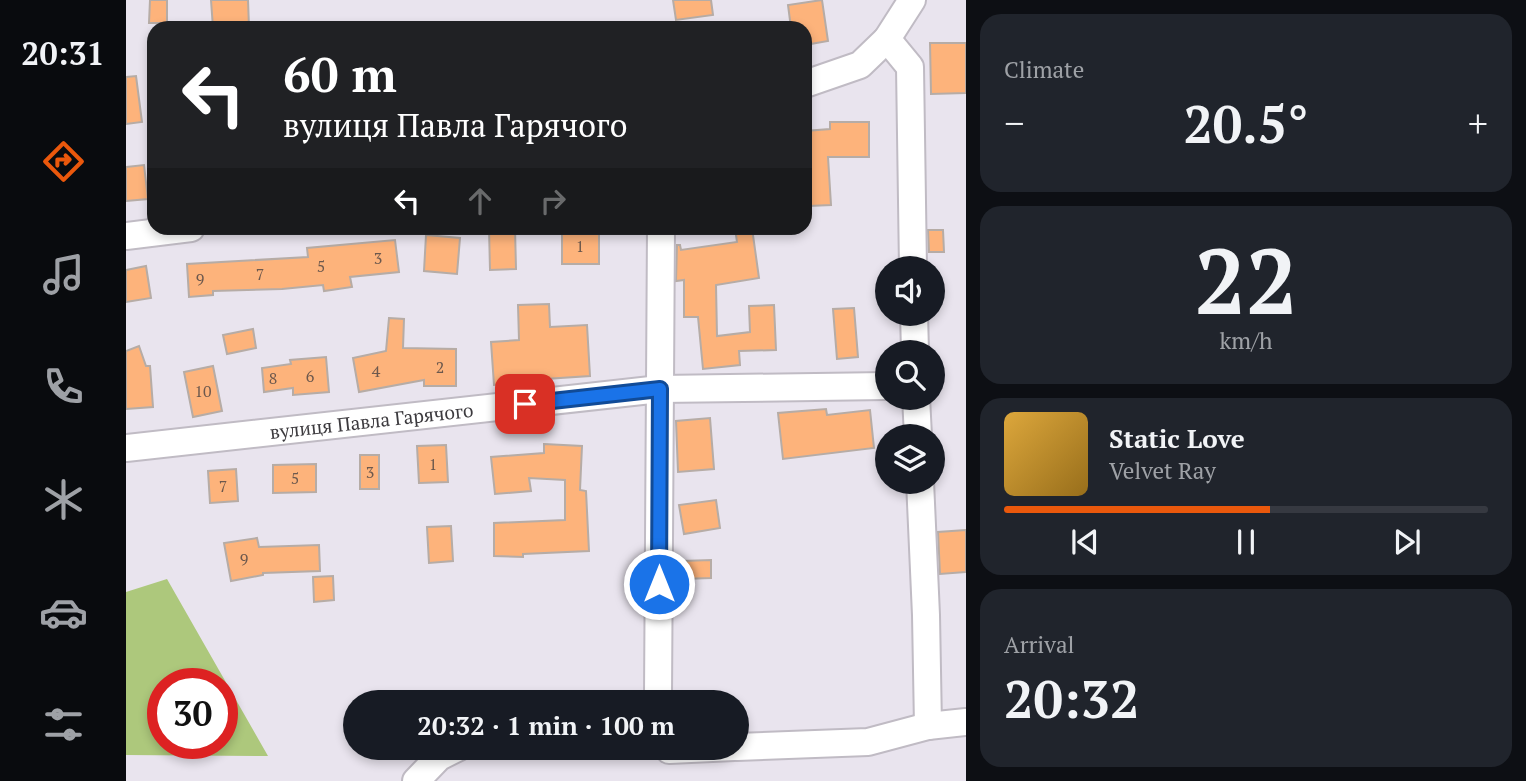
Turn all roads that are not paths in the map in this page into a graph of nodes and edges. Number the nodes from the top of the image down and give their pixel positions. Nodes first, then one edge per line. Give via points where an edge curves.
1 (912, 0) edge
2 (887, 39) junction
3 (812, 82) edge
4 (147, 233) edge
5 (661, 235) edge
6 (126, 236) edge
7 (913, 256) edge
8 (875, 386) edge
9 (660, 389) junction
10 (126, 448) edge
11 (921, 494) edge
12 (658, 690) edge
13 (966, 722) edge
14 (928, 726) junction
15 (749, 747) edge
16 (436, 760) edge
17 (416, 781) edge

1 - 2 street
2 - 3 street via 860,65
2 - 7 street via 909,67
4 - 6 street
5 - 9 street
8 - 9 street, вулиця Павла Гарячого
9 - 10 street, вулиця Павла Гарячого
9 - 12 street
11 - 14 street
13 - 14 street
14 - 15 street via 867,742
16 - 17 street

